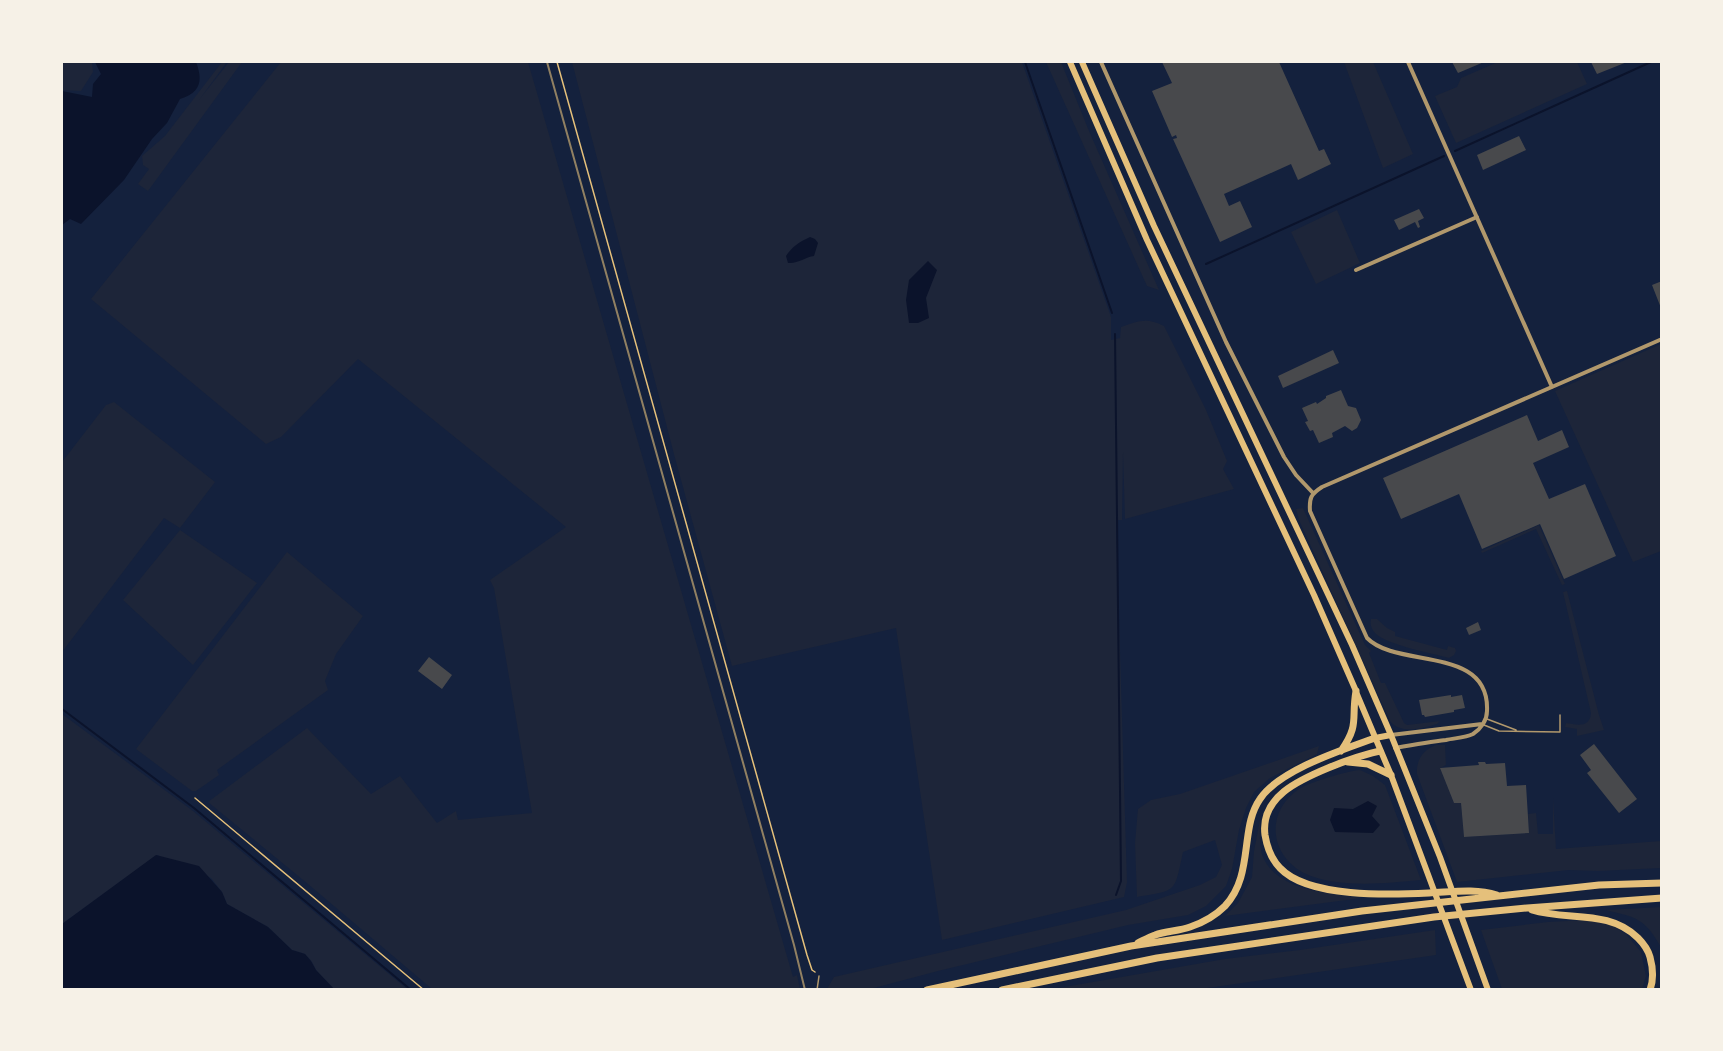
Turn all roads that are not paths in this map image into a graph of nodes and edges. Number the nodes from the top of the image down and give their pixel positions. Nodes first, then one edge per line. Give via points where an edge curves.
1 (1070, 62) edge
2 (1082, 62) edge
3 (1101, 62) edge
4 (1408, 62) edge
5 (1477, 217) junction
6 (1356, 270) dead end
7 (1662, 339) edge
8 (1552, 387) junction
9 (1313, 493) junction
10 (1356, 691) junction
11 (1560, 715) dead end
12 (1486, 718) junction
13 (1483, 724) junction
14 (1517, 730) junction
15 (1391, 735) junction
16 (1375, 738) junction
17 (1395, 748) junction
18 (1340, 751) junction
19 (1380, 751) junction
20 (1343, 762) junction
21 (1391, 775) junction
22 (1662, 882) edge
23 (1500, 895) junction
24 (1662, 898) edge
25 (1527, 908) junction
26 (1131, 946) junction
27 (819, 976) road end
28 (817, 990) edge
29 (927, 990) edge
30 (1002, 990) edge
31 (1471, 990) edge
32 (1488, 990) edge
33 (1650, 990) edge

1 - 10 main road via 1147,240
2 - 15 main road
3 - 9 street via 1226,342 1284,457
4 - 5 street
5 - 6 street
5 - 8 street
7 - 8 street
8 - 9 street
9 - 12 street via 1310,511 1367,638 1385,648 1470,673 1484,693
10 - 16 main road
10 - 18 highway via 1354,728
11 - 14 lane via 1560,732
12 - 13 street
12 - 14 lane
13 - 14 lane via 1499,731
13 - 15 street
13 - 17 street via 1467,736
15 - 16 main road
15 - 17 main road
16 - 18 highway
16 - 19 main road
17 - 19 main road
17 - 32 main road
18 - 26 highway via 1277,780 1263,794 1251,817 1241,881 1225,906 1191,927 1155,934
19 - 20 highway
19 - 21 main road
20 - 21 highway via 1368,764
20 - 23 highway via 1296,783 1271,805 1264,832 1280,869 1309,885 1360,893 1482,890
21 - 31 main road
22 - 23 highway
23 - 26 highway via 1350,912
24 - 25 highway
25 - 30 highway via 1434,917 1157,958
25 - 33 highway via 1545,914 1586,916 1630,930 1648,952 1652,967
26 - 29 highway
27 - 28 lane

